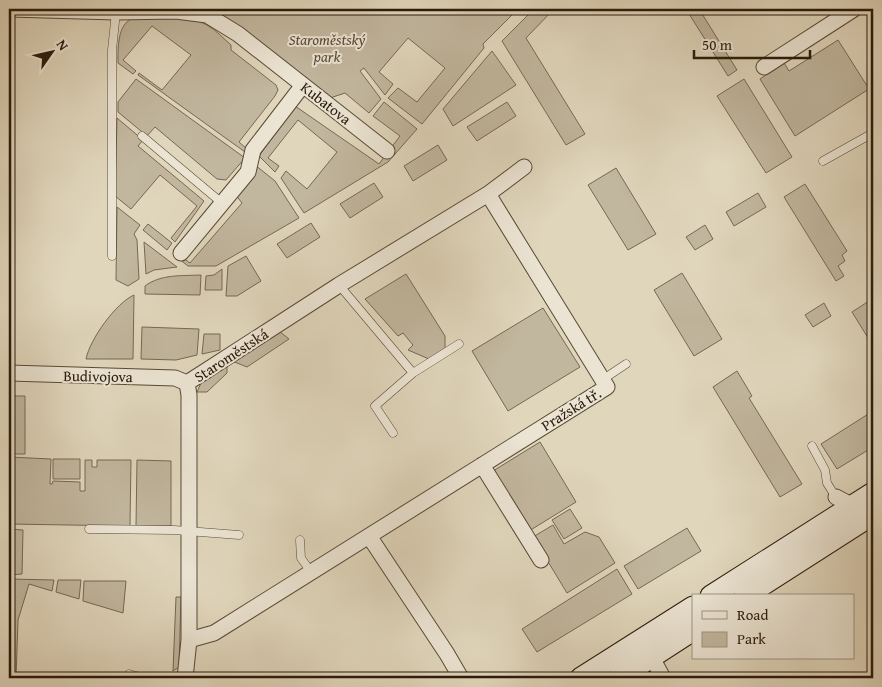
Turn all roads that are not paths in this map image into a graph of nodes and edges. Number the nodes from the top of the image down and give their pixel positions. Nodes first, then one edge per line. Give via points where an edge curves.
1 (9, 9) edge
2 (854, 9) edge
3 (116, 12) junction
4 (764, 67) dead end
5 (303, 85) junction
6 (873, 133) edge
7 (142, 136) dead end
8 (387, 151) dead end
9 (823, 161) dead end
10 (524, 167) dead end
11 (488, 194) junction
12 (222, 203) junction
13 (181, 253) dead end
14 (112, 256) dead end
15 (339, 285) junction
16 (459, 344) dead end
17 (626, 364) dead end
18 (9, 373) edge
19 (414, 373) junction
20 (602, 380) junction
21 (187, 383) junction
22 (393, 433) dead end
23 (812, 446) dead end
24 (482, 465) junction
25 (860, 509) edge
26 (89, 529) dead end
27 (189, 530) junction
28 (239, 535) dead end
29 (369, 536) junction
30 (300, 540) dead end
31 (541, 560) dead end
32 (311, 572) junction
33 (714, 594) edge
34 (748, 594) edge
35 (692, 608) edge
36 (692, 630) edge
37 (189, 640) junction
38 (647, 649) junction
39 (129, 674) dead end
40 (143, 678) edge
41 (186, 678) edge
42 (461, 678) edge
43 (581, 678) edge
44 (618, 678) edge
45 (663, 678) edge

1 - 3 street, Kubatova
2 - 4 street
3 - 5 street, Kubatova via 176,11 207,15 238,34
3 - 14 lane via 112,50
5 - 8 street, Kubatova
5 - 12 street via 253,150 248,172
6 - 9 lane
7 - 12 lane
10 - 11 street, Staroměstská
11 - 15 street, Staroměstská
11 - 20 street, Pražská tř.
12 - 13 street
15 - 19 lane
15 - 21 street, Staroměstská
16 - 19 lane
17 - 20 lane
18 - 21 street, Budivojova via 175,378
19 - 22 lane via 374,406
20 - 24 street, Pražská tř. via 607,387
21 - 27 street, Staroměstská
23 - 25 lane via 825,470 827,482
24 - 29 street, Pražská tř.
24 - 31 street
25 - 33 street
25 - 34 street
26 - 27 lane
27 - 28 lane
27 - 37 street, Staroměstská
29 - 32 street, Pražská tř.
29 - 42 street
30 - 32 lane via 301,558
32 - 37 street, Pražská tř. via 214,633
35 - 38 street
36 - 38 street
37 - 41 street, Staroměstská
38 - 43 street
38 - 44 street
38 - 45 street
39 - 40 lane

